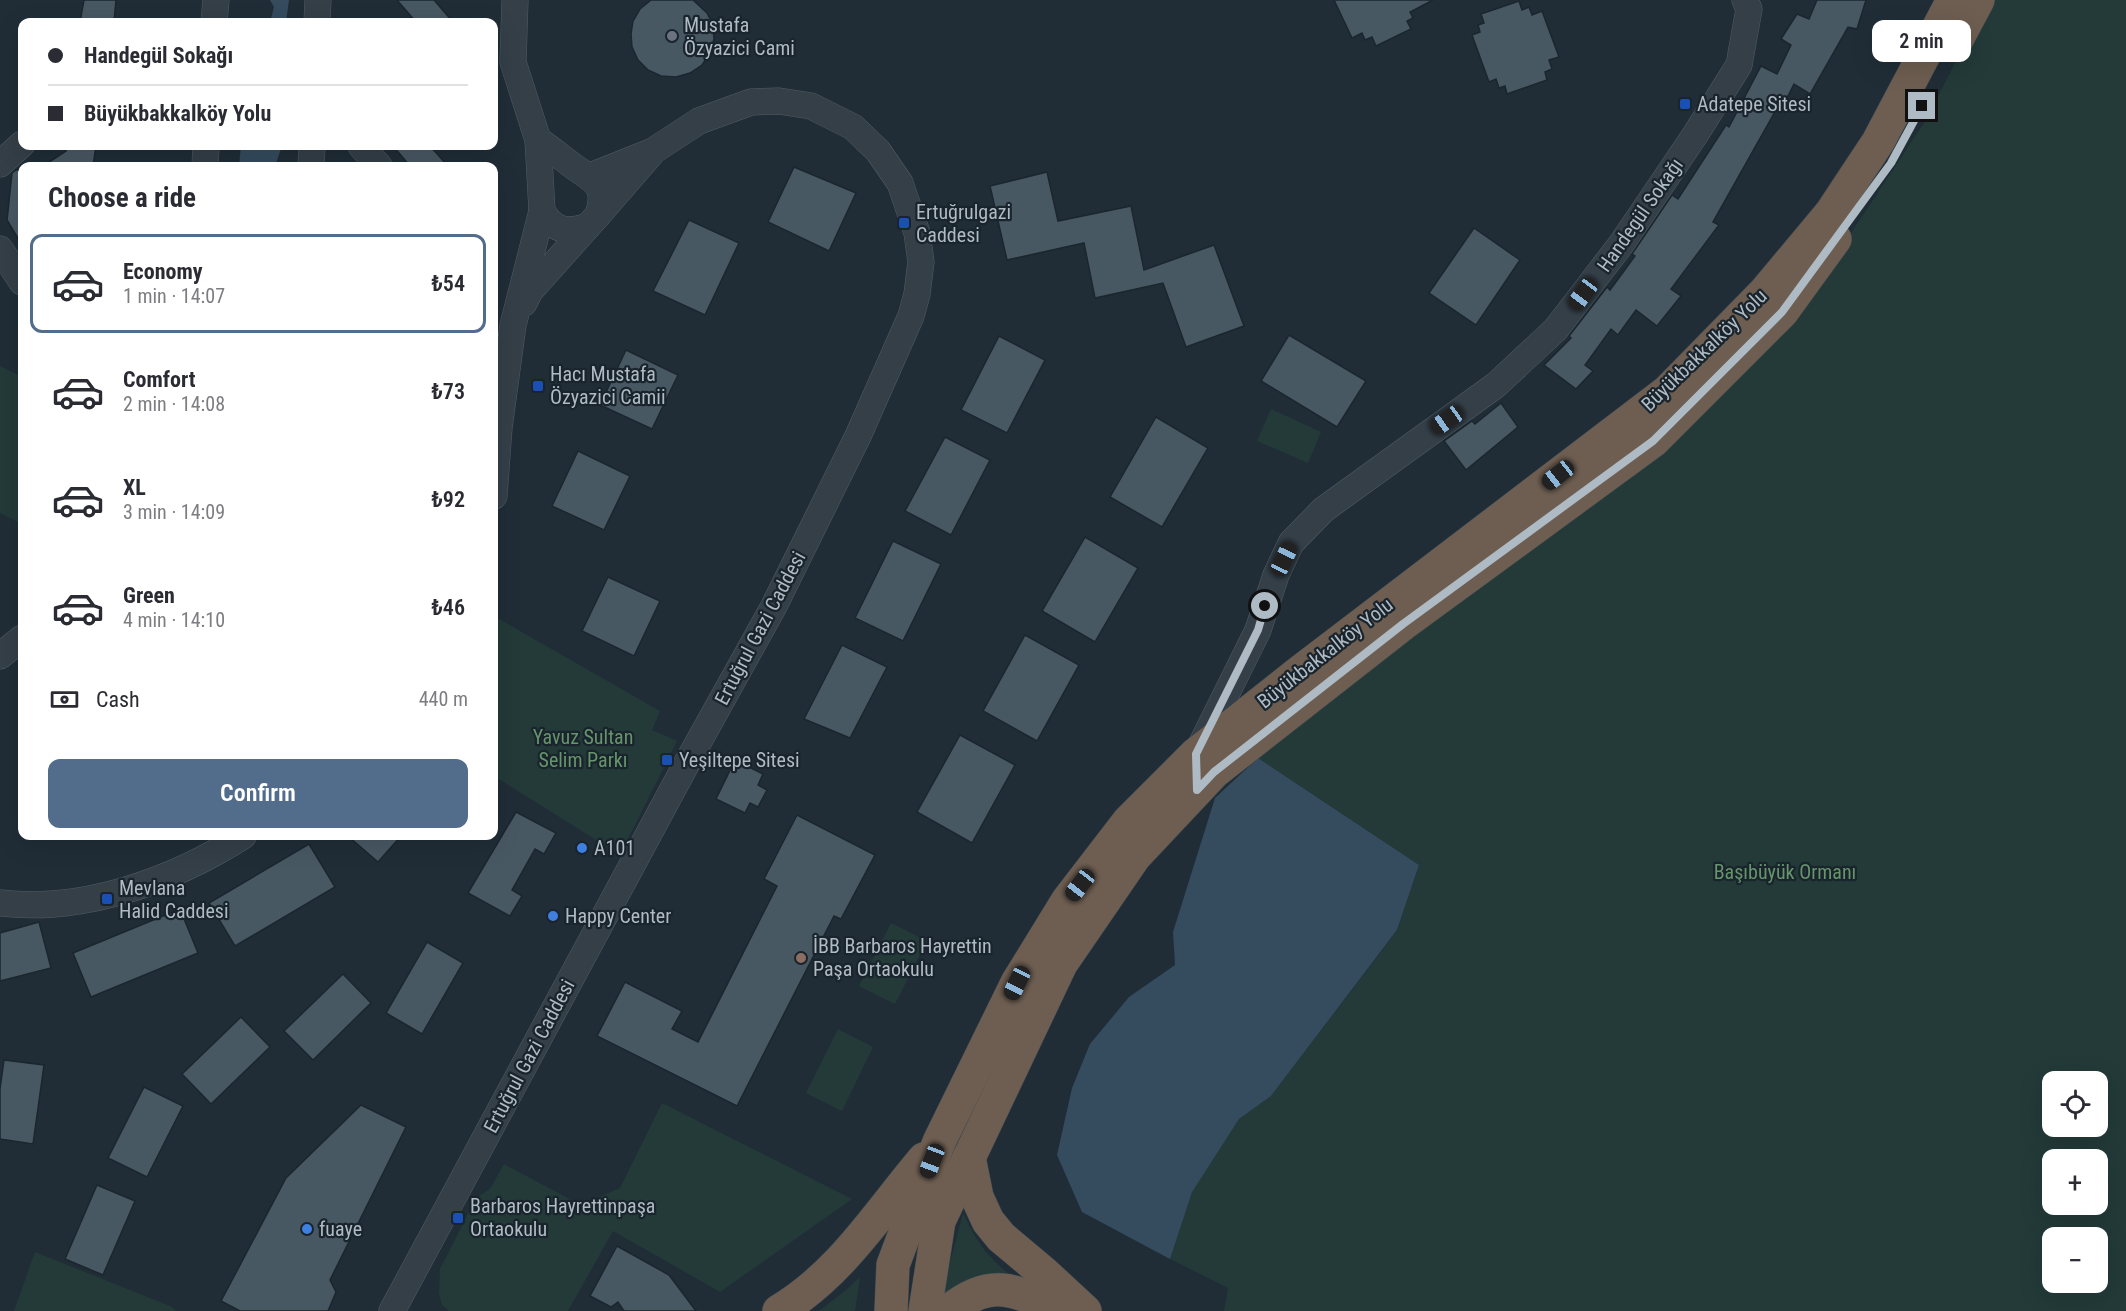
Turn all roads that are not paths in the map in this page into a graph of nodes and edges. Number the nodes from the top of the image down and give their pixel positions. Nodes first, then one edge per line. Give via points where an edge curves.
1 (216, 0) edge
2 (318, 0) edge
3 (514, 0) edge
4 (1745, 0) edge
5 (1953, 0) edge
6 (1978, 0) edge
7 (214, 18) edge
8 (317, 18) edge
9 (538, 140) junction
10 (18, 148) edge
11 (365, 150) edge
12 (653, 151) junction
13 (376, 162) edge
14 (0, 164) edge
15 (584, 173) junction
16 (542, 200) junction
17 (591, 221) junction
18 (0, 249) edge
19 (18, 276) edge
20 (513, 325) junction
21 (498, 442) edge
22 (18, 641) edge
23 (0, 656) edge
24 (1196, 754) junction
25 (1197, 790) junction
26 (237, 840) edge
27 (0, 903) edge
28 (939, 1142) junction
29 (969, 1157) junction
30 (395, 1310) edge
31 (779, 1311) edge
32 (891, 1311) edge
33 (925, 1311) edge
34 (949, 1311) edge
35 (1057, 1311) edge
36 (1085, 1311) edge

1 - 7 street
2 - 8 street
3 - 9 street via 513,62
4 - 24 street, Handegül Sokağı via 1749,9 1739,65 1622,243 1556,329 1496,385 1323,510 1291,543 1258,630
5 - 24 highway, Büyükbakkalköy Yolu via 1878,142 1831,213 1765,292 1668,391
6 - 25 highway, Büyükbakkalköy Yolu via 1891,163 1782,312 1653,441 1403,624 1214,772
9 - 15 street
9 - 16 street
10 - 14 street
11 - 13 street
12 - 15 street, Ertuğrul Gazi Caddesi
12 - 17 street, Ertuğrul Gazi Caddesi
12 - 30 street, Ertuğrul Gazi Caddesi via 699,121 751,102 811,106 853,127 878,151 907,198 921,262 917,294 858,436 774,606
15 - 16 street via 570,170 552,175
15 - 17 street via 597,184 601,194 601,205
16 - 17 street via 547,220 564,230 575,231
16 - 20 street
17 - 20 street, Ertuğrul Gazi Caddesi via 530,291
18 - 19 street
20 - 21 street
22 - 23 street
24 - 25 highway
24 - 28 highway, Büyükbakkalköy Yolu via 1128,822 1068,900 1017,983
25 - 29 highway, Büyükbakkalköy Yolu via 1135,856 1061,964
26 - 27 street via 156,881 116,892 55,905
28 - 31 highway via 855,1246 819,1283
28 - 32 highway via 893,1265
29 - 33 highway, Büyükbakkalköy Yolu via 939,1221
29 - 36 highway via 977,1197 988,1221
34 - 35 highway via 964,1298 981,1291 1006,1290

